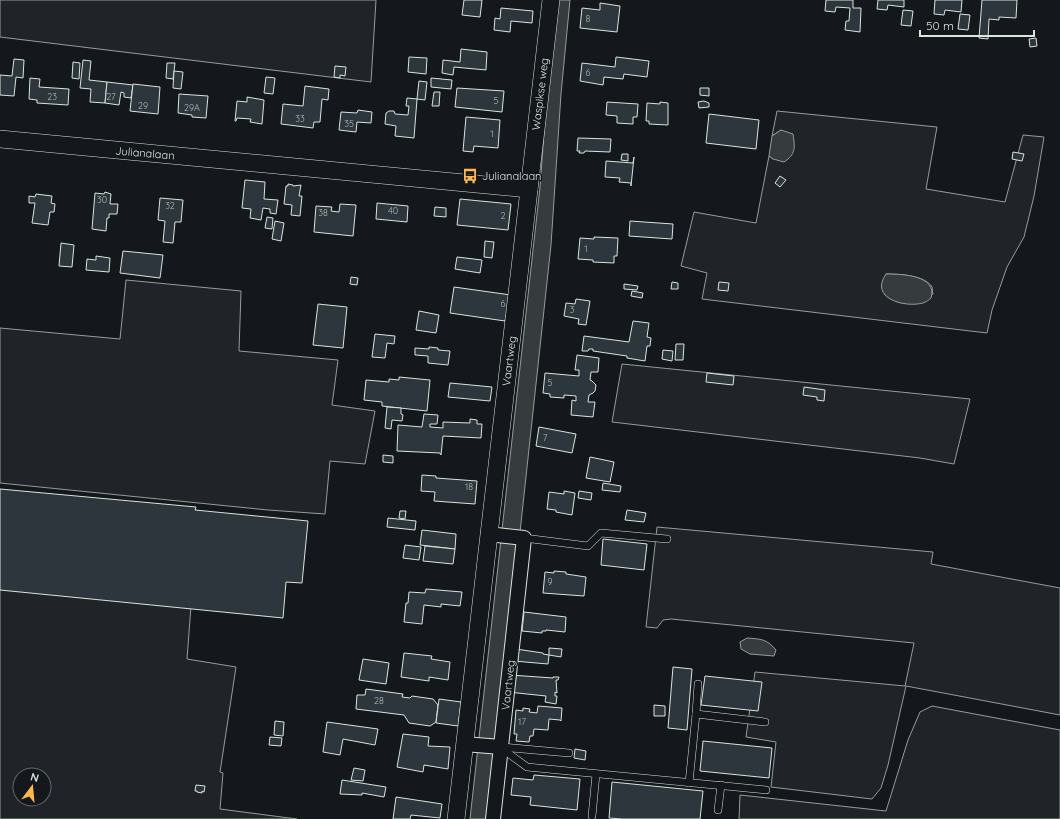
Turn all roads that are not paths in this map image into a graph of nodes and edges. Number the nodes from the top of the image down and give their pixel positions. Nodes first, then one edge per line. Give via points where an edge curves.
1 (551, 0) edge
2 (0, 139) edge
3 (529, 189) junction
4 (495, 535) junction
5 (521, 538) junction
6 (667, 539) dead end
7 (698, 684) dead end
8 (696, 714) junction
9 (766, 722) dead end
10 (483, 746) junction
11 (569, 753) dead end
12 (596, 774) junction
13 (689, 783) junction
14 (721, 786) junction
15 (766, 790) dead end
16 (718, 810) dead end
17 (592, 816) dead end
18 (456, 819) edge
19 (493, 819) edge

1 - 3 street, Waspikse weg
2 - 3 street, Julianalaan
3 - 4 street, Vaartweg
4 - 5 street
4 - 10 street, Vaartweg
5 - 6 lane via 588,546 601,533
5 - 10 street, Vaartweg
7 - 8 lane
8 - 9 lane
8 - 13 lane
10 - 11 lane
10 - 12 lane via 527,767
10 - 18 street, Vaartweg
10 - 19 street, Vaartweg
12 - 13 lane
12 - 17 lane
13 - 14 lane
14 - 15 lane
14 - 16 lane

